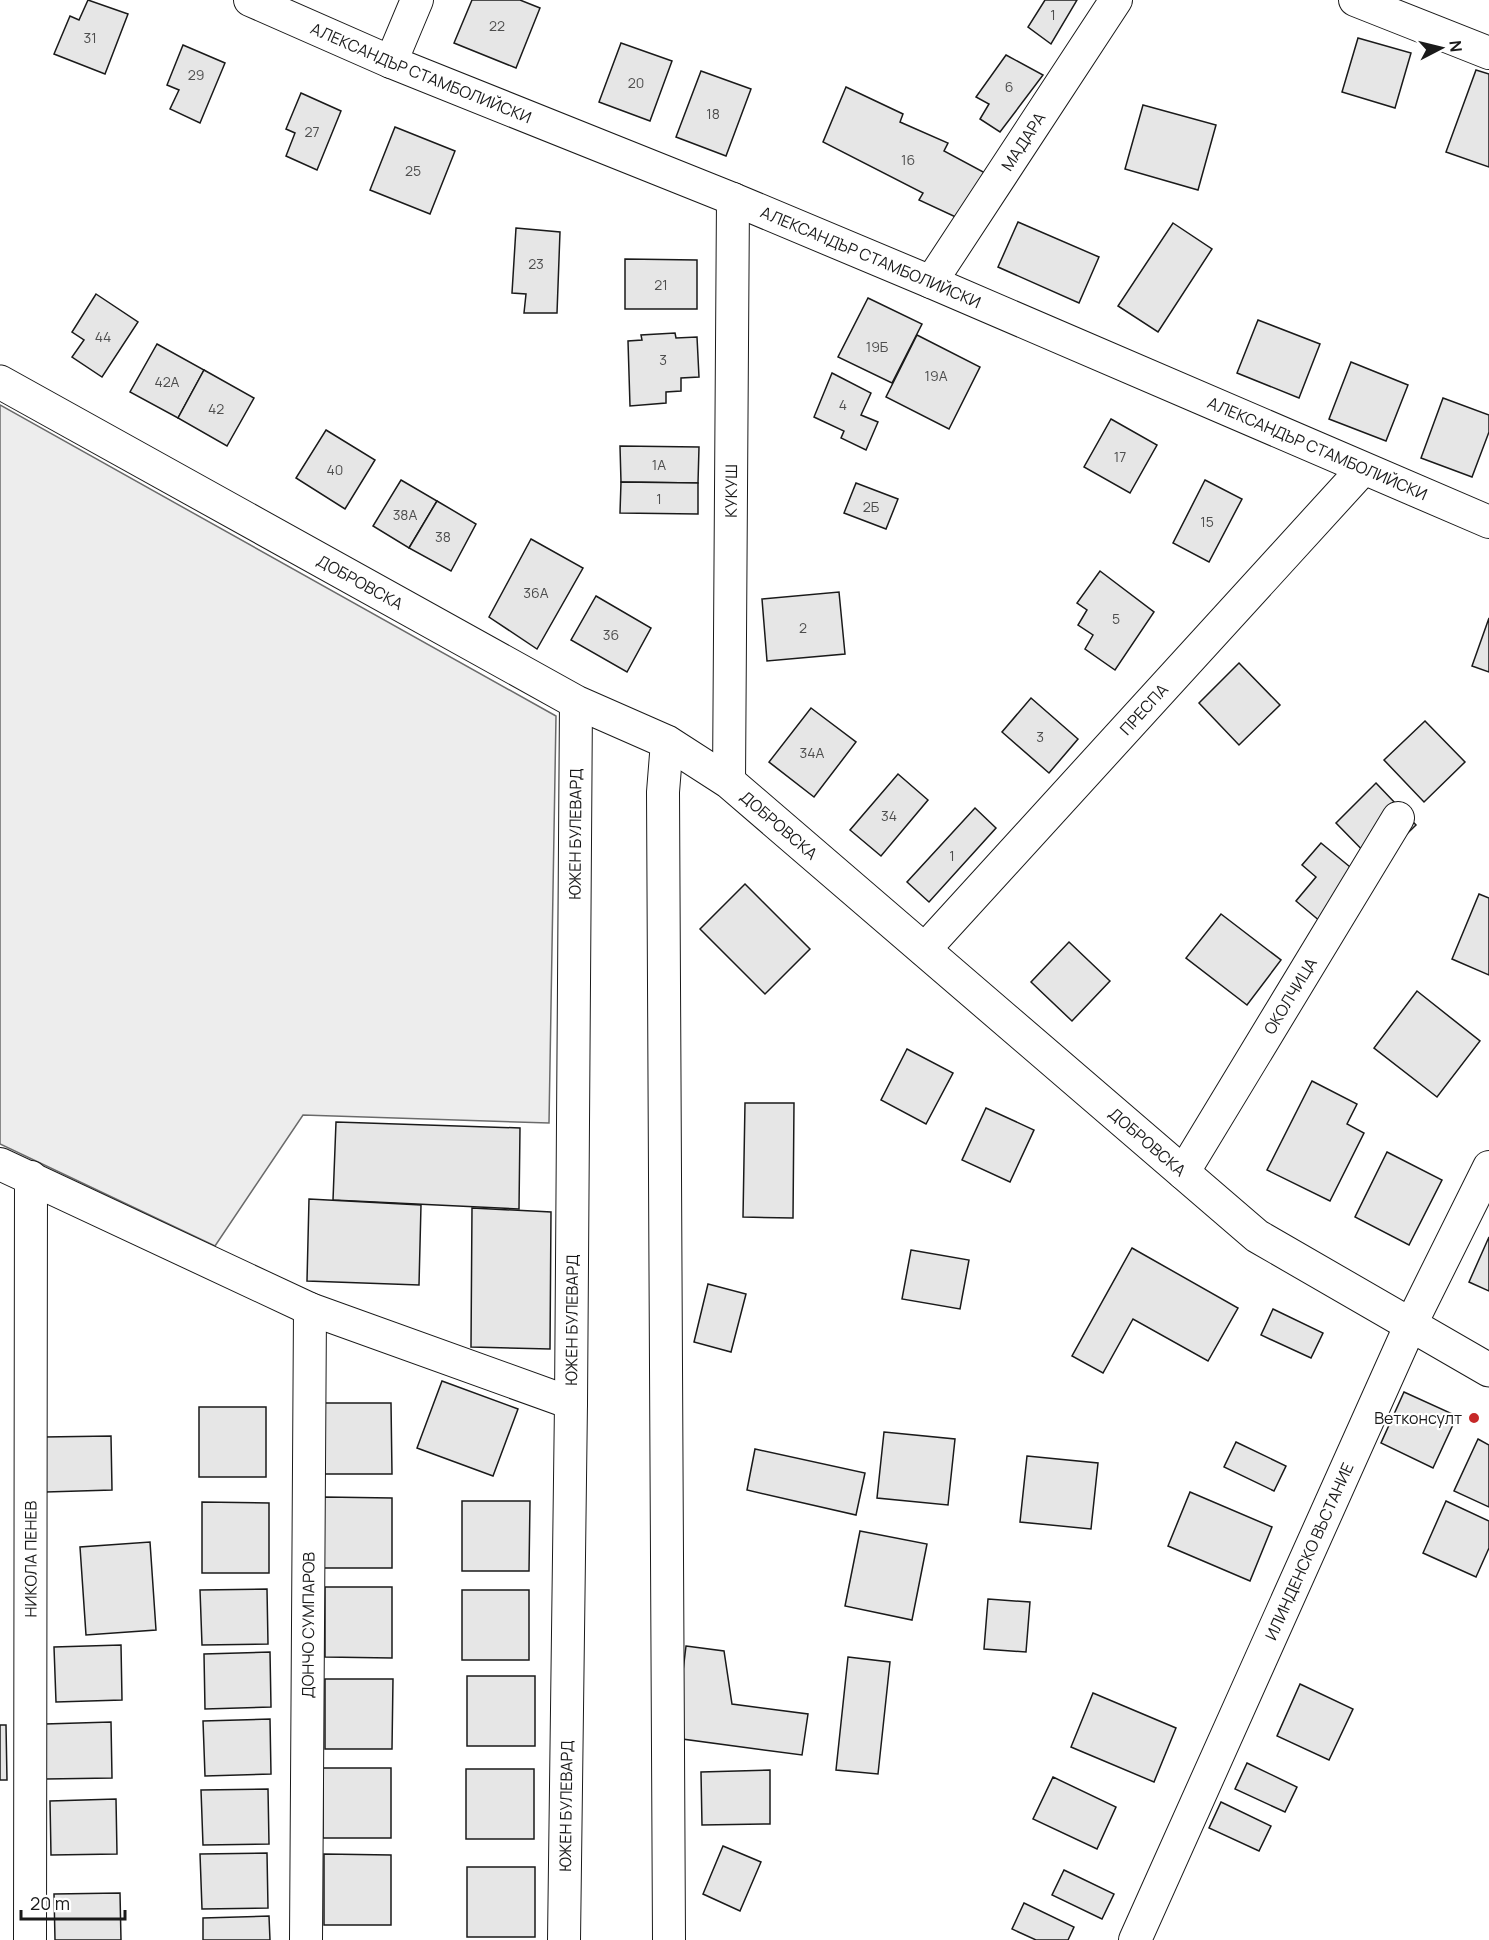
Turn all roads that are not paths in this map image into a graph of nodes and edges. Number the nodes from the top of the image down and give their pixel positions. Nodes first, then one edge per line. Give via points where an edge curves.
1 (249, 0) edge
2 (417, 0) edge
3 (1116, 0) edge
4 (1355, 0) edge
5 (1489, 53) edge
6 (391, 62) junction
7 (733, 199) junction
8 (932, 282) junction
9 (0, 382) edge
10 (1363, 469) junction
11 (1489, 522) edge
12 (576, 702) junction
13 (667, 742) junction
14 (729, 782) junction
15 (1398, 818) dead end
16 (924, 950) junction
17 (0, 1164) edge
18 (1489, 1167) edge
19 (1183, 1173) junction
20 (31, 1177) junction
21 (310, 1309) junction
22 (1411, 1324) junction
23 (1489, 1370) edge
24 (571, 1404) junction
25 (30, 1940) edge
26 (306, 1940) edge
27 (564, 1940) edge
28 (669, 1940) edge
29 (1135, 1940) edge

1 - 6 street, АЛЕКСАНДЪР СТАМБОЛИЙСКИ
2 - 6 street
3 - 8 street, МАДАРА
4 - 5 street
6 - 7 street, АЛЕКСАНДЪР СТАМБОЛИЙСКИ
7 - 8 street, АЛЕКСАНДЪР СТАМБОЛИЙСКИ
7 - 14 street, КУКУШ
8 - 10 street, АЛЕКСАНДЪР СТАМБОЛИЙСКИ
9 - 12 street, ДОБРОВСКА
10 - 11 street, АЛЕКСАНДЪР СТАМБОЛИЙСКИ
10 - 16 street, ПРЕСПА
12 - 13 street, ДОБРОВСКА
12 - 24 street, ЮЖЕН БУЛЕВАРД
13 - 14 street, ДОБРОВСКА
13 - 28 street via 663,804
14 - 16 street, ДОБРОВСКА
15 - 19 street, ОКОЛЧИЦА
16 - 19 street, ДОБРОВСКА
17 - 20 street
18 - 22 street, ИЛИНДЕНСКО ВЪСТАНИЕ
19 - 22 street, ДОБРОВСКА via 1257,1236
20 - 21 street
20 - 25 street, НИКОЛА ПЕНЕВ
21 - 24 street
21 - 26 street, ДОНЧО СУМПАРОВ
22 - 23 street, ДОБРОВСКА
22 - 29 street, ИЛИНДЕНСКО ВЪСТАНИЕ
24 - 27 street, ЮЖЕН БУЛЕВАРД

